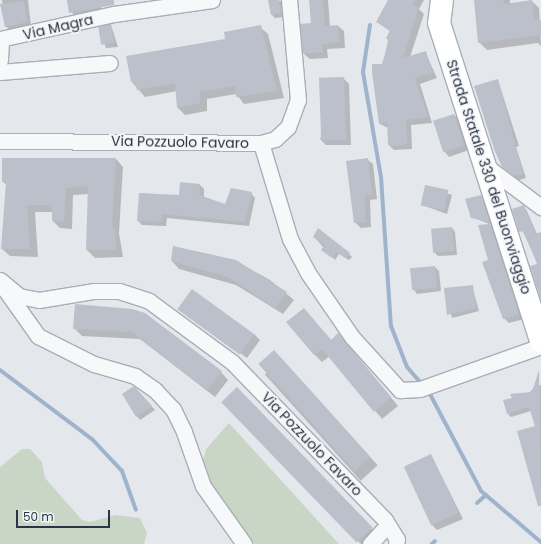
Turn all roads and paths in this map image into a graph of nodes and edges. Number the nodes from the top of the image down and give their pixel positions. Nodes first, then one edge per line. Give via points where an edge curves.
1 (212, 0) edge
2 (289, 0) edge
3 (443, 4) edge
4 (113, 7) edge
5 (0, 39) edge
6 (0, 60) edge
7 (110, 64) dead end
8 (0, 72) edge
9 (0, 141) edge
10 (261, 143) junction
11 (486, 166) junction
12 (541, 207) edge
13 (0, 281) edge
14 (541, 341) edge
15 (541, 346) edge
16 (388, 525) junction
17 (244, 544) edge
18 (370, 544) edge
19 (396, 544) edge

1 - 4 street, Via Magra
2 - 10 street via 298,100 288,127 275,139
3 - 11 main road, Strada Statale 330 del Buonviaggio via 439,23
4 - 5 street, Via Magra via 18,36
5 - 6 street, Via Magra
7 - 8 street
9 - 10 street, Via Pozzuolo Favaro
10 - 15 street, Via Pozzuolo Favaro via 290,239 305,266 334,313 400,390 420,389
11 - 12 street
11 - 14 main road, Strada Statale 330 del Buonviaggio
13 - 16 street, Via Pozzuolo Favaro via 19,296 39,300 100,291 119,291 149,301 232,362
13 - 17 street via 38,336 94,364 135,376 156,390 179,420 203,486
16 - 18 street
16 - 19 street, Via Pozzuolo Favaro via 397,539

